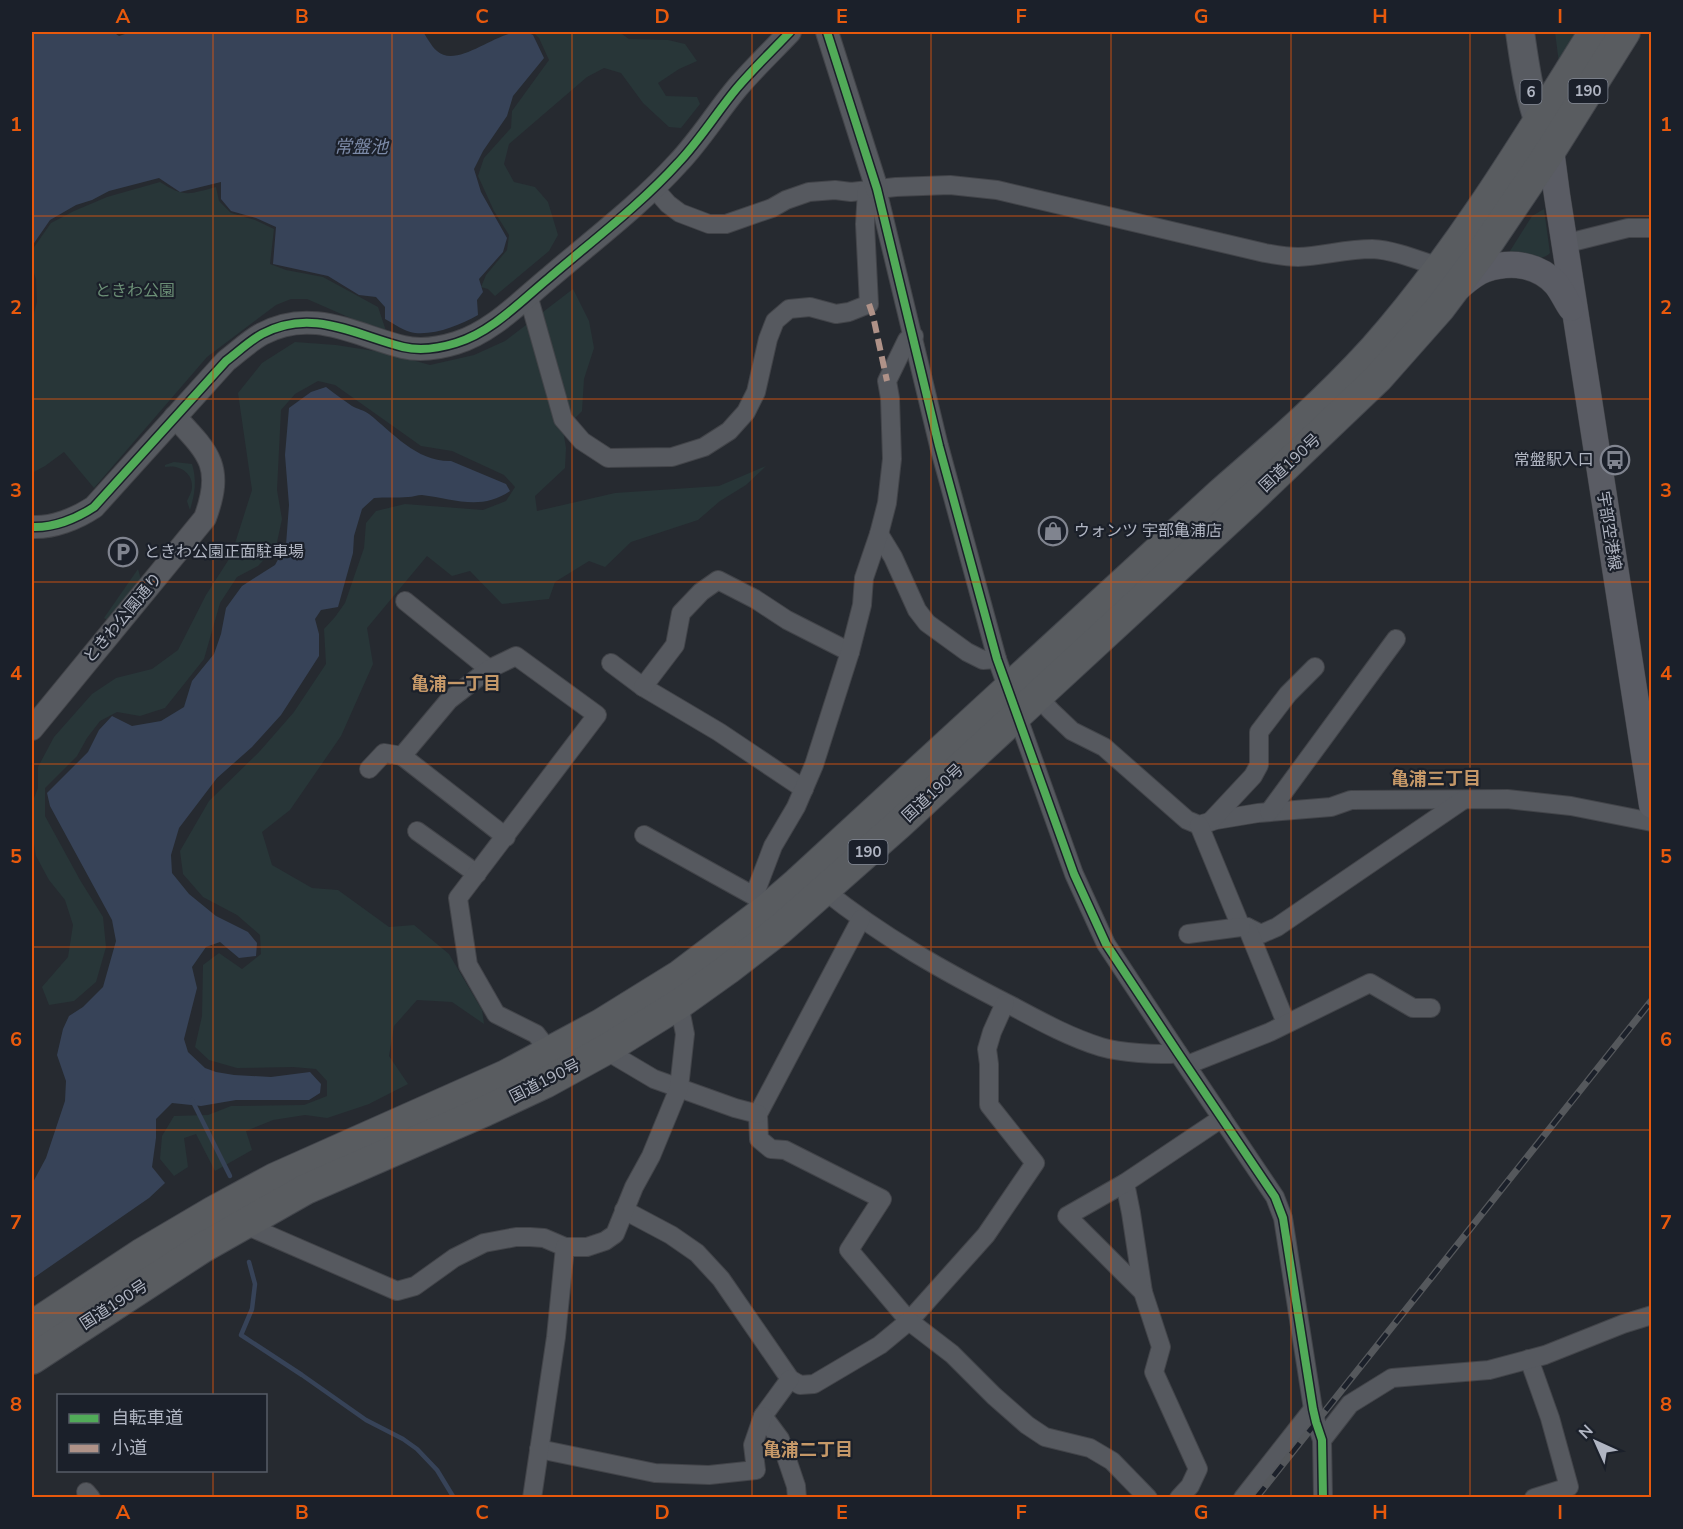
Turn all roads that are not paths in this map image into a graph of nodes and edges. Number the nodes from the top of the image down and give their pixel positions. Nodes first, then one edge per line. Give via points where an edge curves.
1 (790, 32) edge
2 (827, 32) edge
3 (1520, 32) edge
4 (1539, 32) edge
5 (1594, 32) edge
6 (1625, 32) edge
7 (1544, 113) junction
8 (1551, 150) junction
9 (654, 188) junction
10 (872, 189) junction
11 (1652, 228) edge
12 (1564, 244) junction
13 (1447, 279) junction
14 (528, 295) junction
15 (1576, 316) junction
16 (914, 336) junction
17 (175, 417) junction
18 (32, 527) edge
19 (879, 534) junction
20 (405, 601) dead end
21 (1396, 639) dead end
22 (850, 652) junction
23 (996, 659) junction
24 (610, 663) dead end
25 (1315, 667) dead end
26 (489, 669) junction
27 (643, 687) junction
28 (1021, 694) junction
29 (32, 729) edge
30 (402, 756) junction
31 (369, 769) dead end
32 (804, 789) junction
33 (1463, 800) junction
34 (1652, 805) edge
35 (1269, 812) junction
36 (1652, 822) edge
37 (1205, 823) junction
38 (417, 831) dead end
39 (644, 835) dead end
40 (506, 837) junction
41 (477, 874) junction
42 (824, 890) junction
43 (760, 902) junction
44 (861, 919) junction
45 (1244, 927) junction
46 (1188, 934) dead end
47 (1005, 1003) junction
48 (679, 1004) junction
49 (1431, 1008) dead end
50 (1286, 1023) junction
51 (605, 1050) junction
52 (549, 1052) junction
53 (1182, 1059) junction
54 (679, 1088) junction
55 (758, 1114) junction
56 (1222, 1118) junction
57 (1125, 1183) junction
58 (624, 1210) junction
59 (243, 1224) junction
60 (565, 1247) junction
61 (1143, 1292) junction
62 (1652, 1316) edge
63 (909, 1321) junction
64 (32, 1326) edge
65 (32, 1359) edge
66 (1529, 1359) junction
67 (790, 1379) junction
68 (1313, 1408) junction
69 (763, 1416) junction
70 (1322, 1440) junction
71 (538, 1449) junction
72 (532, 1497) edge
73 (797, 1497) edge
74 (1148, 1497) edge
75 (1179, 1497) edge
76 (1244, 1497) edge
77 (1323, 1497) edge
78 (1534, 1497) edge

1 - 9 street via 738,87
2 - 10 street
3 - 7 main road, 6 via 1526,76
4 - 7 main road, 6
5 - 7 highway, 国道190号 / 190
6 - 8 highway, 国道190号 / 190
7 - 8 main road, 6
7 - 13 highway, 国道190号 / 190 via 1491,194
8 - 12 main road, 宇部空港線
8 - 13 highway, 国道190号 / 190 via 1482,252
9 - 10 street via 680,213 709,224 726,225 809,192
9 - 14 street
10 - 13 street via 950,184 996,190 1265,254 1294,257 1375,249 1411,257
10 - 14 street via 865,224 869,304 836,314 810,307 789,309 775,321 756,392 746,412 729,431 704,447 672,457 608,458 582,441 563,420
10 - 16 street
11 - 12 street via 1628,228
12 - 15 main road, 宇部空港線
13 - 15 main road via 1517,265 1535,268 1557,285
13 - 28 highway, 国道190号 / 190 via 1399,319 1343,382 1221,493
14 - 17 street via 472,337 438,347 404,347 334,325 310,322 276,328 243,346
15 - 34 main road, 宇部空港線
16 - 19 street via 907,340 887,381 892,459
16 - 23 street
17 - 18 street via 94,507 70,520
17 - 29 street, ときわ公園通り via 203,447 210,462 214,483 205,518
19 - 22 street via 864,578 862,605
19 - 23 street via 927,623 967,652 983,660
20 - 26 street
21 - 35 street
22 - 27 street via 718,580 681,613 675,645
22 - 32 street
23 - 28 street
24 - 27 street
25 - 37 street via 1259,732 1259,765 1253,776
26 - 30 street via 449,700
26 - 40 street via 516,656 597,715
27 - 32 street
28 - 37 street via 1072,731 1104,747 1187,820
28 - 42 highway, 国道190号 / 190 via 899,824
28 - 43 highway, 国道190号 / 190
28 - 53 street via 1074,874 1104,940
30 - 31 street via 384,753
30 - 40 street
32 - 43 street via 772,846
33 - 35 street via 1351,800 1331,807
33 - 36 street via 1571,806
33 - 45 street via 1277,927 1262,934
35 - 37 street
37 - 45 street
38 - 41 street
39 - 43 street
40 - 41 street
41 - 52 street via 458,898 468,964 496,1014 536,1034
42 - 44 street
42 - 48 highway, 国道190号 / 190 via 780,929
43 - 52 highway, 国道190号 / 190 via 680,975
44 - 47 street
44 - 55 street
45 - 46 street
45 - 50 street
47 - 53 street via 1069,1036 1104,1048
47 - 63 street via 987,1049 989,1105 1035,1163 986,1235
48 - 51 highway, 国道190号 / 190
48 - 54 street via 685,1034
49 - 50 street via 1413,1008 1370,983
50 - 53 street via 1270,1032
51 - 54 street via 654,1079
51 - 59 highway, 国道190号 / 190 via 485,1111 306,1189
52 - 64 highway, 国道190号 / 190 via 470,1092 275,1178 141,1254
53 - 56 street
54 - 55 street
54 - 58 street
55 - 63 street via 759,1139 771,1149 785,1149 882,1199 849,1250
56 - 57 street
56 - 68 street via 1275,1197 1283,1218
57 - 61 street
57 - 61 street via 1067,1216
58 - 60 street via 615,1234 587,1247
58 - 67 street via 697,1252 721,1279
59 - 60 street via 397,1291 416,1286 454,1257 484,1243 516,1236 544,1238
59 - 65 highway, 国道190号 / 190
60 - 71 street via 556,1337
61 - 75 street via 1161,1347 1154,1372 1198,1469
62 - 66 street
63 - 67 street via 880,1345 814,1384 800,1385
63 - 74 street via 952,1354 1027,1425 1045,1437 1090,1448 1112,1461
66 - 70 street via 1489,1370 1392,1378 1350,1404
66 - 78 street via 1569,1487
67 - 69 street
68 - 70 street
68 - 76 street
69 - 71 street via 753,1445 756,1470 709,1475 655,1473
69 - 73 street via 780,1438
70 - 77 street
71 - 72 street

